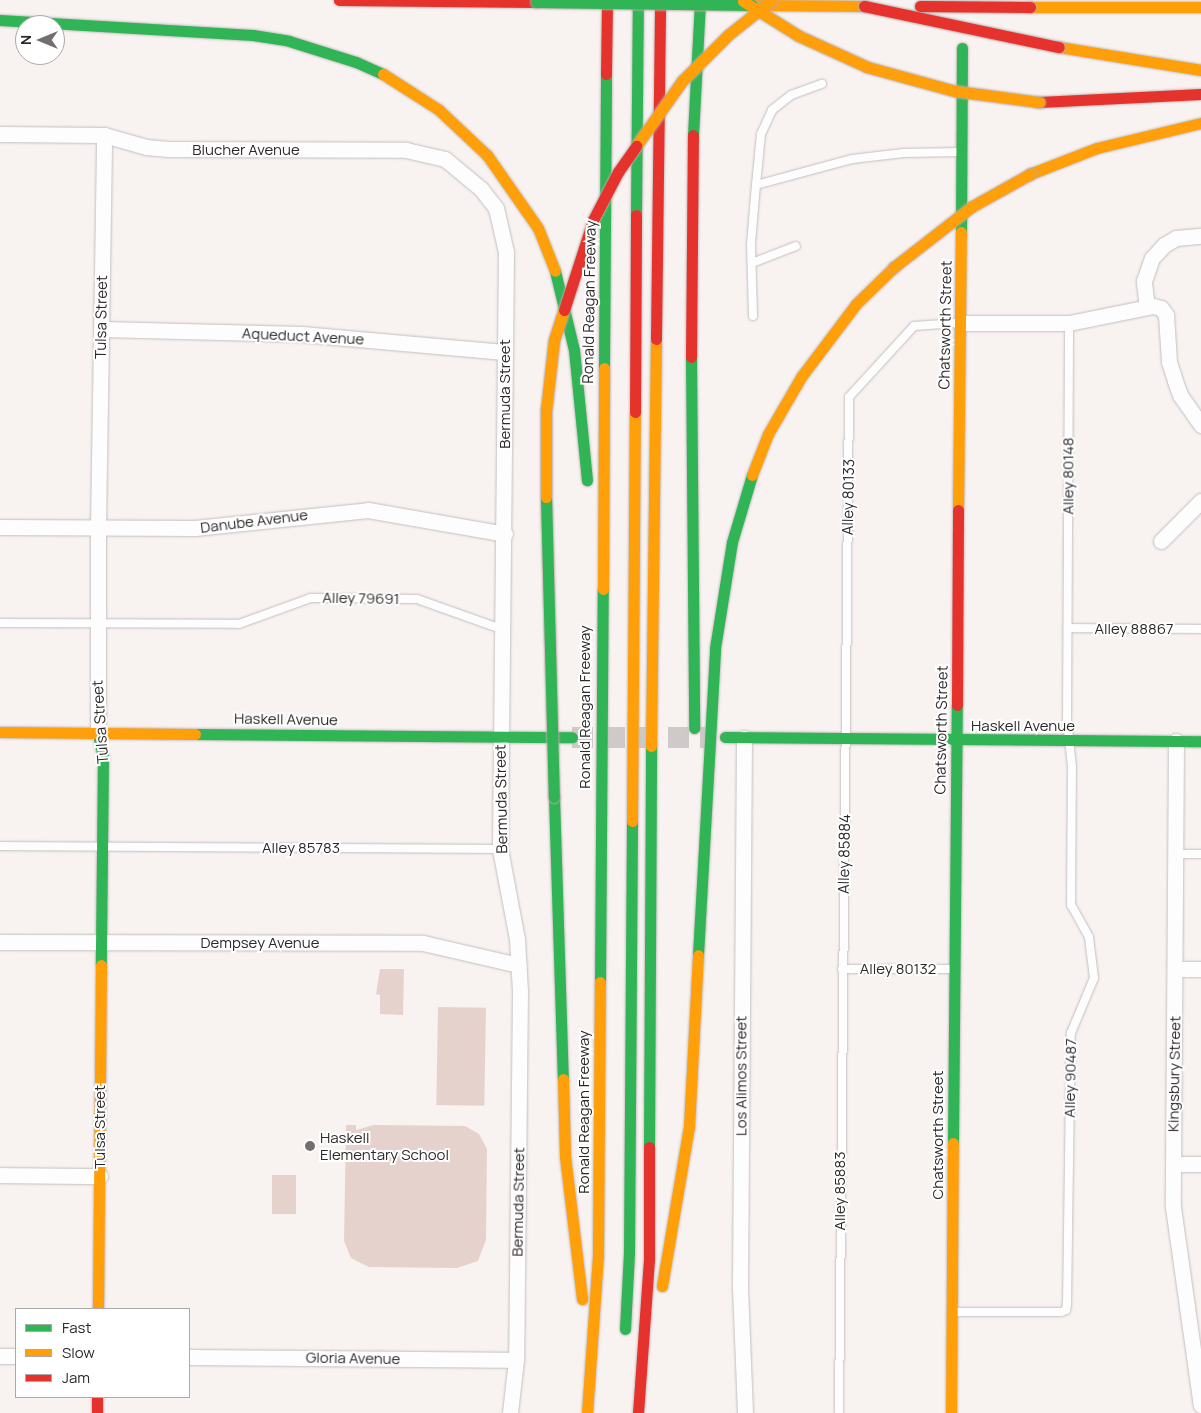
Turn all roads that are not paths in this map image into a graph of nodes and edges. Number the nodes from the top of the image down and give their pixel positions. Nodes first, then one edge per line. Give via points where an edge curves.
1 (339, 0) edge
2 (608, 0) edge
3 (638, 0) edge
4 (660, 0) edge
5 (667, 0) edge
6 (700, 0) edge
7 (772, 0) edge
8 (1082, 0) edge
9 (747, 2) edge
10 (864, 6) junction
11 (1093, 6) junction
12 (1201, 7) edge
13 (0, 20) edge
14 (660, 28) junction
15 (962, 48) dead end
16 (1201, 70) edge
17 (822, 84) dead end
18 (1201, 94) edge
19 (1201, 123) edge
20 (0, 134) edge
21 (104, 134) junction
22 (962, 152) junction
23 (756, 185) junction
24 (481, 189) joint
25 (1201, 236) edge
26 (796, 246) dead end
27 (752, 263) junction
28 (1147, 307) junction
29 (754, 316) dead end
30 (960, 323) junction
31 (1069, 323) junction
32 (101, 329) junction
33 (504, 352) junction
34 (1201, 425) edge
35 (588, 495) dead end
36 (1201, 501) edge
37 (591, 524) dead end
38 (0, 527) edge
39 (98, 528) junction
40 (505, 534) junction
41 (1161, 541) dead end
42 (600, 621) junction
43 (0, 623) edge
44 (97, 624) junction
45 (1068, 628) junction
46 (1201, 629) edge
47 (504, 630) junction
48 (0, 732) edge
49 (98, 734) junction
50 (500, 737) junction
51 (572, 737) tunnel mouth
52 (725, 737) tunnel mouth
53 (744, 738) junction
54 (695, 739) dead end
55 (845, 740) junction
56 (955, 740) junction
57 (1068, 741) junction
58 (1176, 741) junction
59 (1201, 741) edge
60 (696, 769) dead end
61 (0, 846) edge
62 (102, 846) junction
63 (500, 849) junction
64 (1177, 854) junction
65 (1201, 854) edge
66 (700, 928) junction
67 (0, 942) edge
68 (101, 943) junction
69 (518, 965) junction
70 (842, 969) junction
71 (1175, 969) junction
72 (1201, 969) edge
73 (954, 970) junction
74 (1172, 1164) junction
75 (1201, 1164) edge
76 (0, 1175) edge
77 (100, 1176) junction
78 (661, 1295) dead end
79 (98, 1308) edge
80 (951, 1312) junction
81 (658, 1314) dead end
82 (624, 1340) dead end
83 (0, 1356) edge
84 (15, 1356) edge
85 (190, 1357) edge
86 (516, 1360) junction
87 (592, 1375) junction
88 (98, 1398) edge
89 (1201, 1404) edge
90 (97, 1413) edge
91 (510, 1413) edge
92 (586, 1413) edge
93 (640, 1413) edge
94 (745, 1413) edge
95 (839, 1413) edge
96 (951, 1413) edge

1 - 9 main road, bridge
2 - 42 main road, Ronald Reagan Freeway
3 - 82 main road via 629,1243
4 - 14 main road
5 - 14 main road
6 - 54 main road via 693,107 690,335 690,549
7 - 87 main road, bridge via 722,40 682,81 618,172 590,228 554,340 545,454 565,1156
8 - 11 main road
9 - 10 main road
9 - 18 main road, bridge via 799,36 867,67 955,91 1039,102
10 - 11 main road, bridge
10 - 16 main road, bridge via 1059,47
11 - 12 main road
13 - 35 main road via 253,35 289,41 356,62 384,75 439,110 487,155 506,179 538,228 562,288 574,350
14 - 93 main road via 649,1259
15 - 22 main road, Chatsworth Street
17 - 23 lane via 791,95 772,110 760,134
19 - 66 main road, bridge via 1106,145 1030,174 971,208 894,267 856,304 801,378 768,434 741,506 724,577 715,648
20 - 21 street, Blucher Avenue
21 - 24 street, Blucher Avenue via 146,147 168,149 406,150 445,160
21 - 32 street, Tulsa Street
22 - 23 lane via 852,158
22 - 30 main road, Chatsworth Street
23 - 27 lane
24 - 33 street, Bermuda Street via 496,208 503,227 506,252
25 - 28 street via 1176,238 1152,258 1144,281
26 - 27 lane
27 - 29 lane
28 - 31 street
28 - 34 street via 1164,310 1169,362 1180,395
30 - 31 street
30 - 55 lane, Alley 80133 via 914,326 849,397
30 - 56 main road, Chatsworth Street
31 - 45 lane, Alley 80148
32 - 33 street, Aqueduct Avenue via 302,334
32 - 39 street, Tulsa Street
33 - 40 street, Bermuda Street
36 - 41 street
37 - 42 main road
38 - 39 street, Danube Avenue
39 - 40 street, Danube Avenue via 234,526 368,510
39 - 44 street, Tulsa Street
40 - 47 street, Bermuda Street
42 - 87 main road, Ronald Reagan Freeway via 598,1244
43 - 44 lane, Alley 79691
44 - 47 lane, Alley 79691 via 239,624 311,598 417,599
44 - 49 street, Tulsa Street
45 - 46 lane, Alley 88867
45 - 57 lane, Alley 80148
47 - 50 street, Bermuda Street
48 - 49 main road, Haskell Avenue
49 - 50 main road, Haskell Avenue
49 - 62 main road, Tulsa Street via 103,757
50 - 51 main road, Haskell Avenue
50 - 63 street, Bermuda Street
52 - 53 main road, Haskell Avenue
53 - 55 main road, Haskell Avenue
53 - 94 street, Los Alimos Street via 740,1288
55 - 56 main road, Haskell Avenue
55 - 70 lane, Alley 85884
56 - 57 main road, Haskell Avenue
56 - 73 main road, Chatsworth Street
57 - 58 main road, Haskell Avenue
57 - 80 lane, Alley 90487 via 1072,767 1071,905 1089,937 1094,978 1070,1033 1066,1310
58 - 59 main road, Haskell Avenue
58 - 64 street, Kingsbury Street
60 - 66 main road
61 - 62 lane, Alley 85783
62 - 63 lane, Alley 85783
62 - 68 main road, Tulsa Street
63 - 69 street, Bermuda Street via 517,939
64 - 65 lane
64 - 71 street, Kingsbury Street
66 - 78 main road via 689,1127
67 - 68 street, Dempsey Avenue
68 - 69 street, Dempsey Avenue via 423,943
68 - 77 main road, Tulsa Street
69 - 86 street, Bermuda Street
70 - 73 lane, Alley 80132
70 - 95 lane, Alley 85883
71 - 72 street
71 - 74 street, Kingsbury Street
73 - 80 main road, Chatsworth Street
74 - 75 street
74 - 89 street, Kingsbury Street via 1172,1207
76 - 77 street
77 - 79 main road, Tulsa Street
80 - 96 main road, Chatsworth Street
81 - 93 main road
83 - 84 street
85 - 86 street, Gloria Avenue
86 - 91 street, Bermuda Street
87 - 92 main road, Ronald Reagan Freeway
88 - 90 main road

